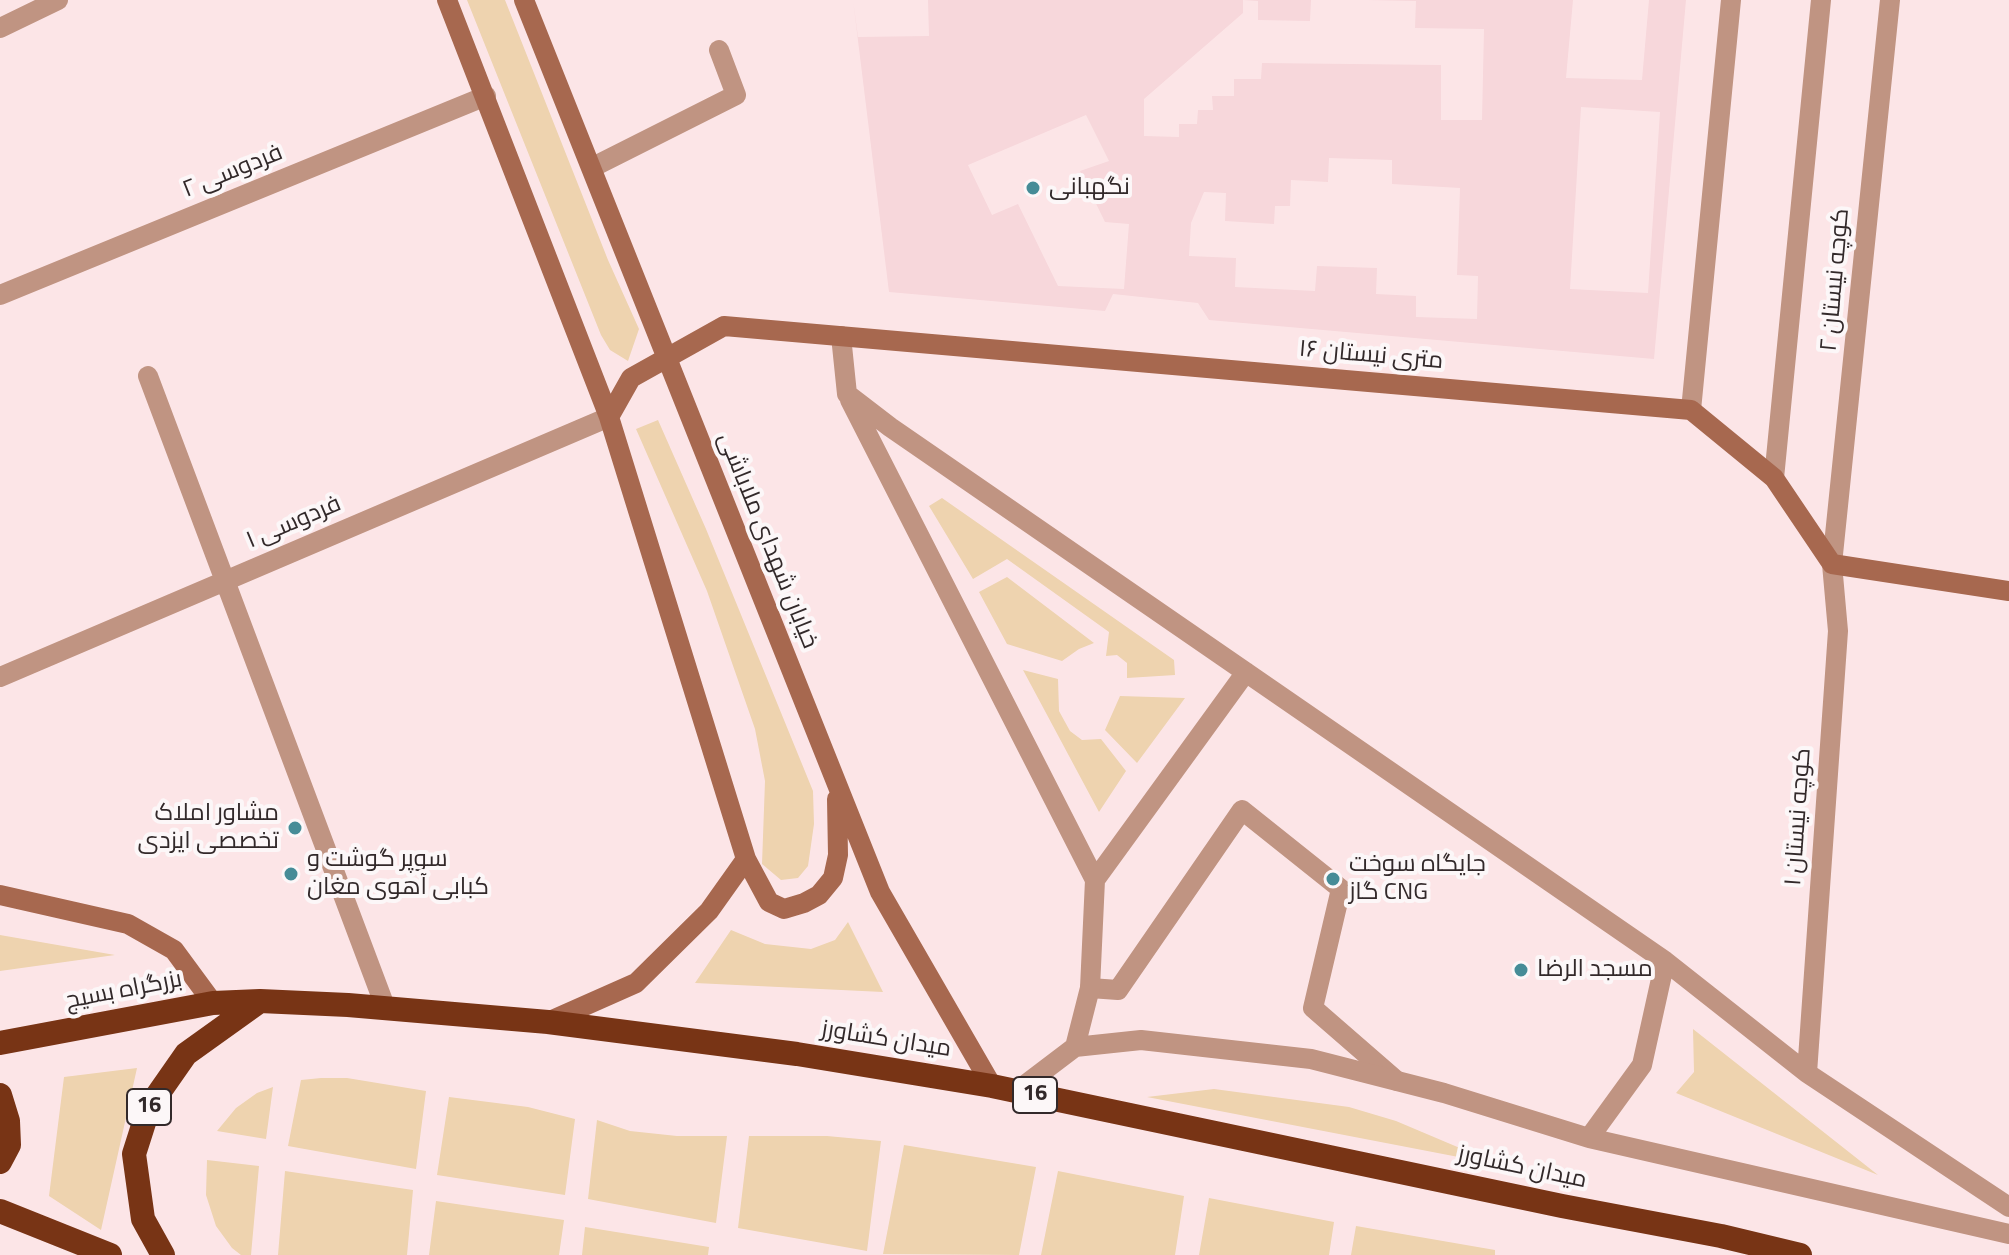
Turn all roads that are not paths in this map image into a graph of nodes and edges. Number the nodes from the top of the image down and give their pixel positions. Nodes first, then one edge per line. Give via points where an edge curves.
1 (58, 0) edge
2 (447, 0) edge
3 (524, 0) edge
4 (1731, 0) edge
5 (1821, 0) edge
6 (1890, 0) edge
7 (0, 28) edge
8 (719, 50) dead end
9 (486, 96) junction
10 (593, 167) junction
11 (0, 295) edge
12 (841, 336) junction
13 (666, 358) junction
14 (148, 376) dead end
15 (847, 394) junction
16 (1691, 410) junction
17 (609, 417) junction
18 (1774, 478) junction
19 (1832, 564) junction
20 (226, 580) junction
21 (2009, 591) edge
22 (1246, 672) junction
23 (0, 677) edge
24 (837, 787) junction
25 (746, 859) junction
26 (1095, 880) junction
27 (0, 895) edge
28 (1665, 961) junction
29 (1090, 988) junction
30 (260, 1001) junction
31 (213, 1003) junction
32 (386, 1009) junction
33 (548, 1022) junction
34 (0, 1043) edge
35 (1075, 1047) junction
36 (1807, 1073) junction
37 (1397, 1081) junction
38 (992, 1086) junction
39 (1017, 1091) junction
40 (0, 1095) edge
41 (1589, 1138) junction
42 (0, 1162) edge
43 (2009, 1207) edge
44 (0, 1211) edge
45 (2009, 1234) edge
46 (110, 1255) edge
47 (163, 1255) edge
48 (1800, 1255) edge

1 - 7 street
2 - 9 main road
3 - 10 main road, خیابان شهدای ملاباشی
4 - 16 street
5 - 18 street
6 - 19 street, کوچه نیستان ۲
8 - 10 street via 736,95
9 - 11 street, فردوسی ۲
9 - 17 main road
10 - 13 main road, خیابان شهدای ملاباشی
12 - 13 main road, ۱۶ متری نیستان via 724,326
12 - 15 street
12 - 16 main road, ۱۶ متری نیستان
13 - 17 main road, ۱۶ متری نیستان via 631,378
13 - 24 main road, خیابان شهدای ملاباشی
14 - 20 street
15 - 22 street
15 - 26 street
16 - 18 main road
17 - 20 street, فردوسی ۱
17 - 25 main road
18 - 19 main road
19 - 21 main road
19 - 36 street, کوچه نیستان ۱ via 1838,631
20 - 23 street, فردوسی ۱
20 - 32 street
22 - 26 street
22 - 28 street
24 - 25 main road via 838,855 833,878 819,895 784,909 769,902
24 - 38 main road, خیابان شهدای ملاباشی via 880,892
25 - 33 main road via 709,911 636,983
26 - 29 street
27 - 31 main road via 128,924 174,950
28 - 36 street
28 - 41 street via 1642,1065
29 - 35 street
29 - 37 street via 1118,990 1242,810 1341,889 1313,1008
30 - 31 highway, بزرگراه بسیج / 16
30 - 32 highway, میدان کشاورز / 16
30 - 47 highway, 16 via 186,1054 149,1107 134,1154 143,1219
31 - 34 highway, بزرگراه بسیج / 16
32 - 33 highway, میدان کشاورز / 16
33 - 38 highway, میدان کشاورز / 16
35 - 37 street via 1141,1040 1311,1059
35 - 39 street
36 - 43 street
37 - 41 street
38 - 39 highway, میدان کشاورز / 16
39 - 48 highway, میدان کشاورز / 16
40 - 42 highway via 9,1145
41 - 45 street
44 - 46 highway

